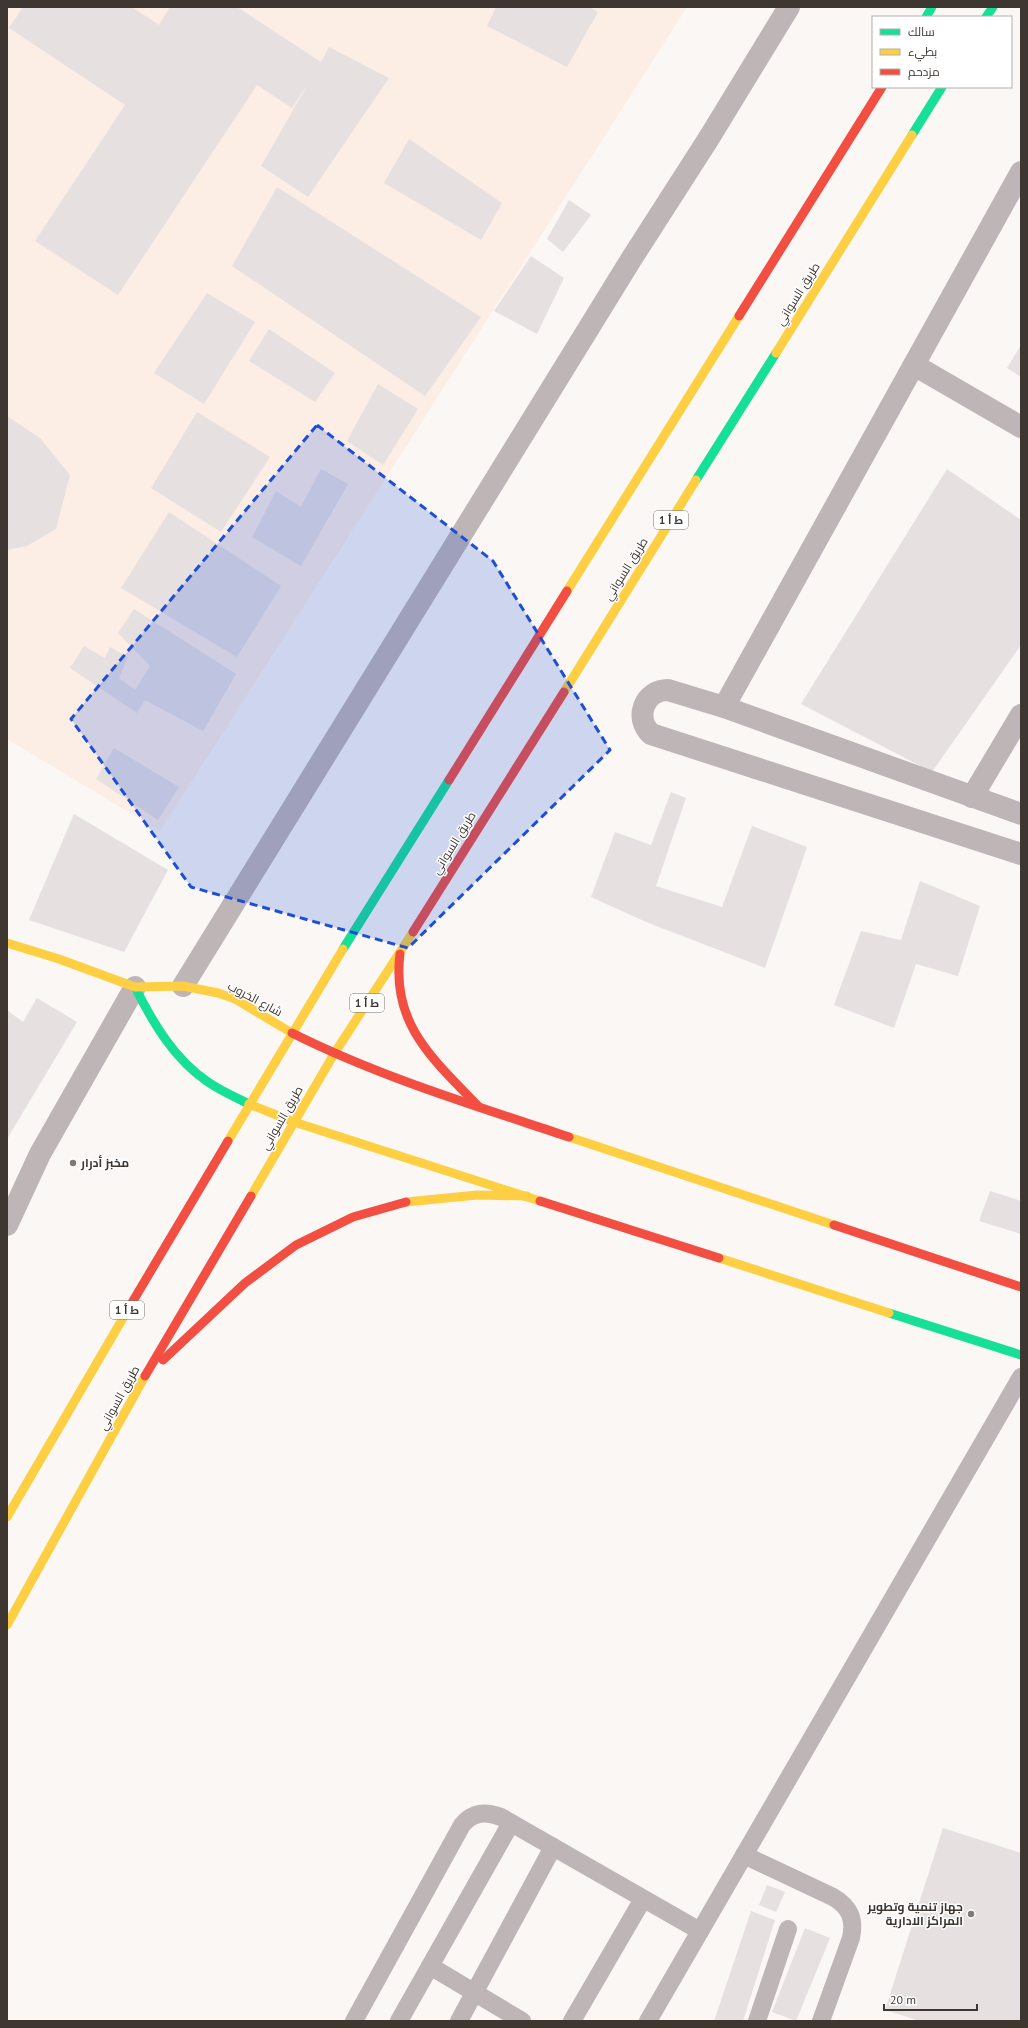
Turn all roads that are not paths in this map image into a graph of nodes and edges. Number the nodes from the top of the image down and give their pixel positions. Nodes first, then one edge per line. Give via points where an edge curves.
1 (789, 7) edge
2 (932, 7) edge
3 (993, 7) edge
4 (927, 16) edge
5 (987, 16) edge
6 (881, 88) edge
7 (941, 88) edge
8 (1021, 172) edge
9 (914, 365) junction
10 (1021, 427) edge
11 (724, 707) junction
12 (1021, 715) edge
13 (972, 798) junction
14 (1021, 814) edge
15 (1021, 854) edge
16 (7, 943) edge
17 (400, 953) junction
18 (183, 986) junction
19 (135, 987) junction
20 (292, 1033) junction
21 (334, 1054) junction
22 (249, 1104) junction
23 (479, 1107) junction
24 (294, 1122) junction
25 (527, 1196) junction
26 (7, 1225) edge
27 (1021, 1287) edge
28 (1021, 1355) edge
29 (1021, 1377) edge
30 (142, 1380) junction
31 (7, 1517) edge
32 (7, 1625) edge
33 (511, 1822) junction
34 (553, 1847) junction
35 (744, 1856) junction
36 (643, 1899) junction
37 (788, 1929) dead end
38 (700, 1931) junction
39 (430, 1966) junction
40 (474, 1992) junction
41 (574, 2020) edge
42 (354, 2021) edge
43 (399, 2021) edge
44 (459, 2021) edge
45 (522, 2021) edge
46 (648, 2021) edge
47 (757, 2021) edge
48 (821, 2021) edge

1 - 18 street
2 - 4 main road
3 - 5 main road
6 - 20 main road, ط أ 1
7 - 17 main road, طريق السواني / ط أ 1
8 - 9 street
9 - 10 street
9 - 11 street
11 - 13 street
11 - 15 street via 668,690 660,690 648,698 642,713 642,721 651,734
12 - 13 street
13 - 14 street
16 - 19 main road, شارع الخروب via 59,958
17 - 21 main road, طريق السواني / ط أ 1
17 - 23 main road via 399,988 403,1010 415,1036
18 - 19 main road, شارع الخروب
18 - 20 main road, شارع الخروب via 235,999
19 - 22 main road via 165,1042 183,1061 205,1080
19 - 26 street via 40,1154
20 - 21 main road, شارع الخروب
20 - 22 main road, ط أ 1
21 - 23 main road, شارع الخروب
21 - 24 main road, طريق السواني / ط أ 1
22 - 24 main road
22 - 31 main road, ط أ 1
23 - 27 main road, شارع الخروب
24 - 25 main road
24 - 30 main road, طريق السواني / ط أ 1
25 - 28 main road
25 - 30 main road via 478,1195 414,1200 353,1217 296,1245 245,1283
29 - 35 lane
30 - 32 main road, طريق السواني / ط أ 1
33 - 34 lane
33 - 39 lane
33 - 42 lane via 490,1813 479,1813 469,1817 462,1825
34 - 36 lane
34 - 40 lane
35 - 38 lane
35 - 48 lane via 833,1897 844,1903 851,1914 851,1938
36 - 38 lane
36 - 41 lane
37 - 47 lane
38 - 46 lane
39 - 40 lane
39 - 43 lane
40 - 44 lane
40 - 45 lane

